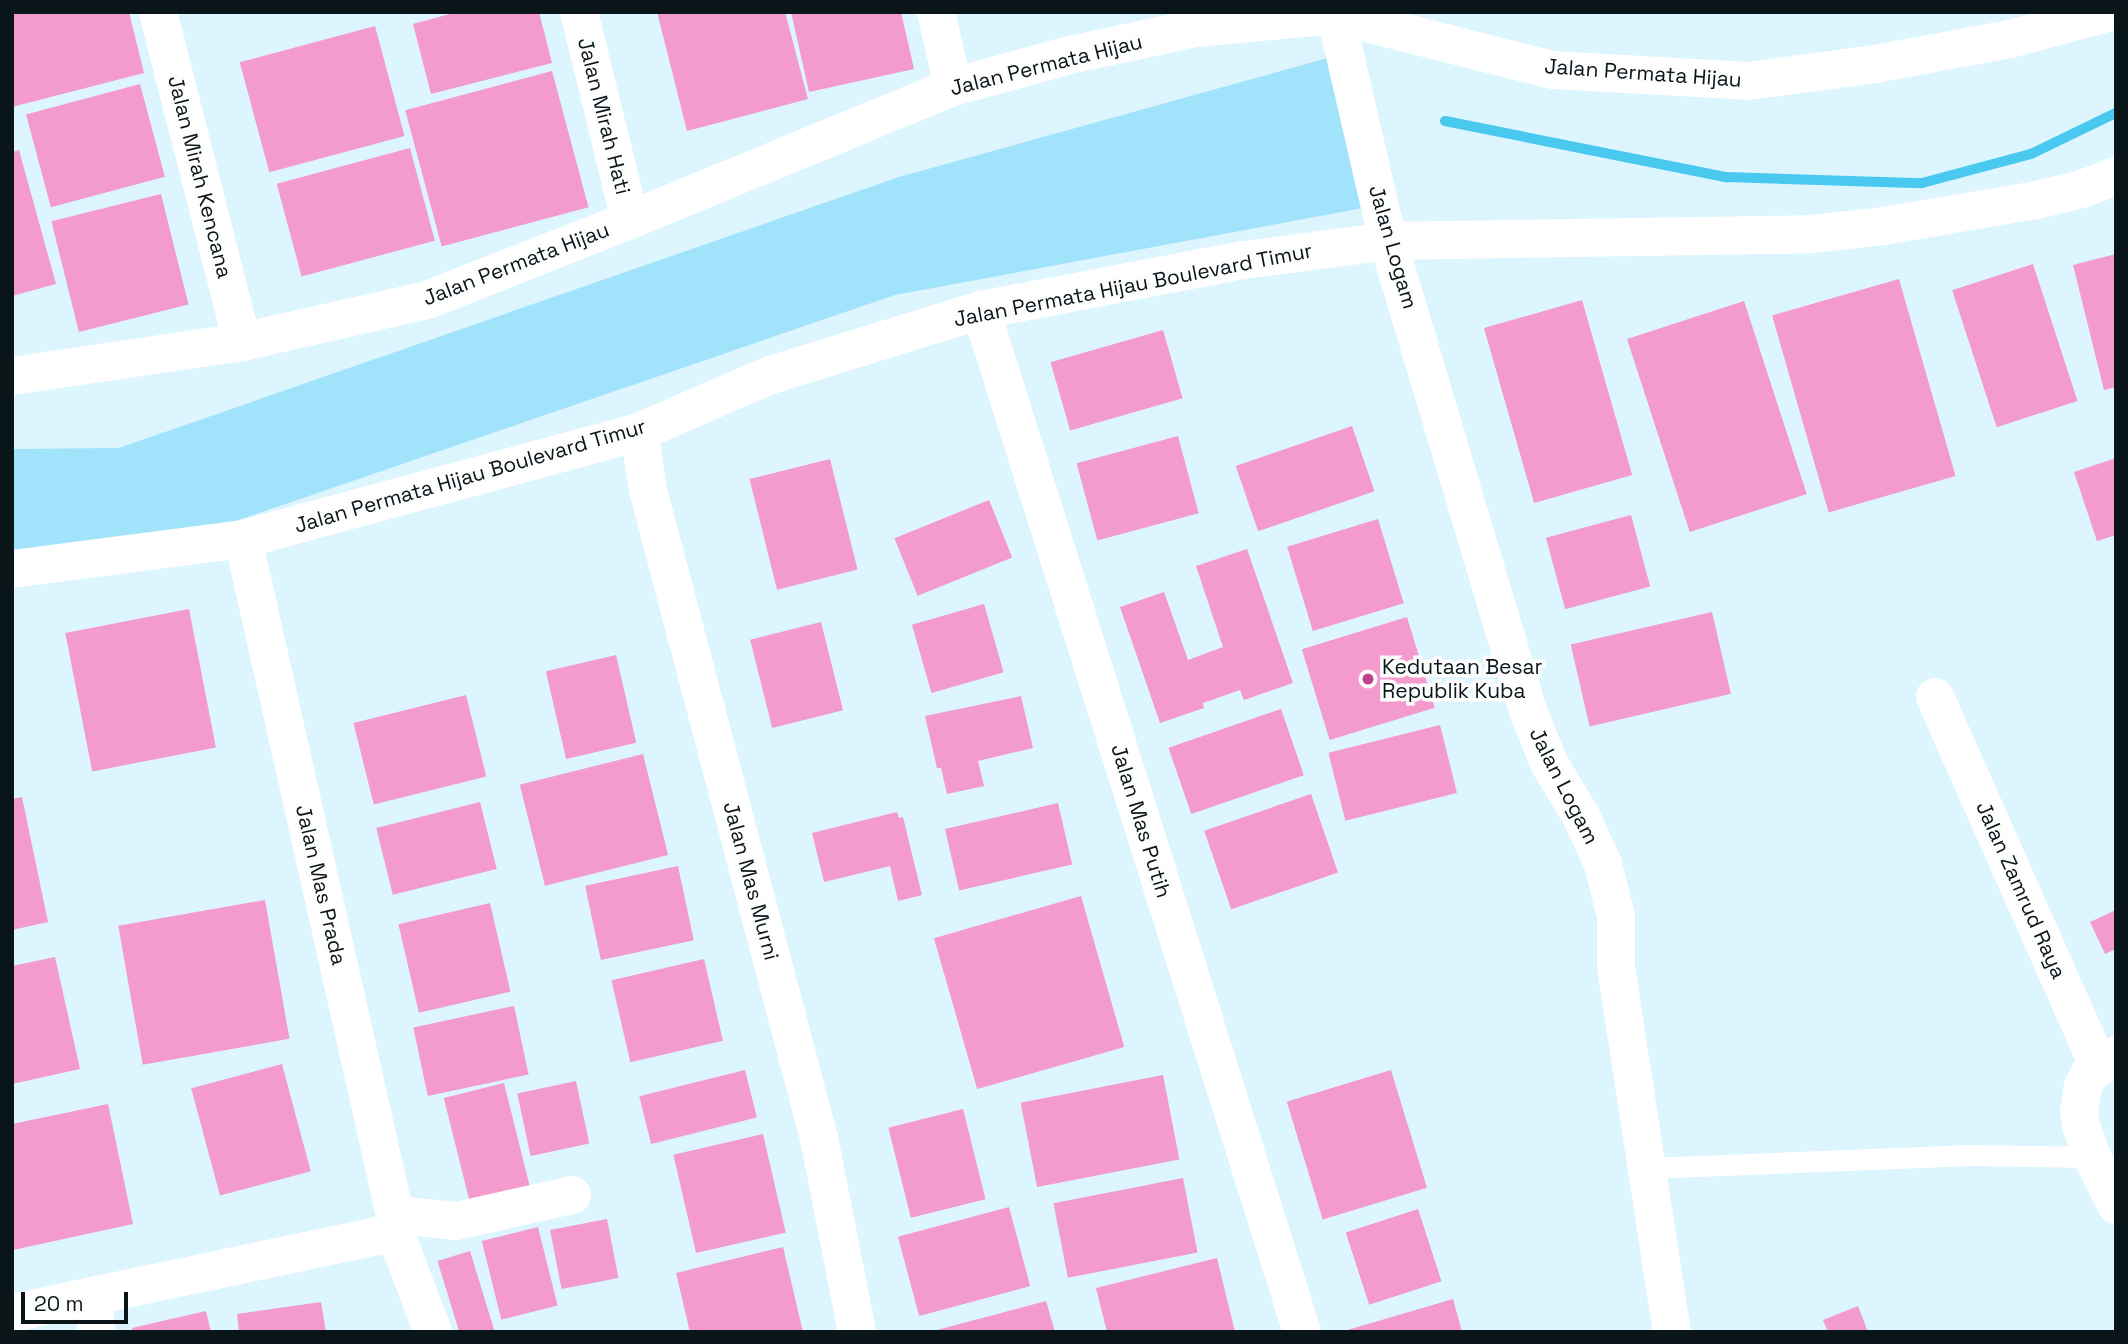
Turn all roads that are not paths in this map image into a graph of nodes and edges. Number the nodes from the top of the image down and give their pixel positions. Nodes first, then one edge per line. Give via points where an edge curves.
1 (158, 12) edge
2 (579, 12) edge
3 (936, 12) edge
4 (2112, 12) edge
5 (1338, 25) edge
6 (953, 87) junction
7 (2116, 176) edge
8 (630, 220) junction
9 (1388, 241) junction
10 (981, 310) junction
11 (242, 342) junction
12 (12, 376) edge
13 (639, 432) junction
14 (243, 539) junction
15 (12, 569) edge
16 (1935, 697) dead end
17 (2107, 1060) edge
18 (2092, 1157) junction
19 (1648, 1168) junction
20 (572, 1195) dead end
21 (2116, 1206) edge
22 (395, 1223) junction
23 (12, 1313) edge
24 (95, 1315) edge
25 (433, 1332) edge
26 (857, 1332) edge
27 (1302, 1332) edge
28 (1672, 1332) edge

1 - 11 street, Jalan Mirah Kencana
2 - 8 street, Jalan Mirah Hati
3 - 6 street
4 - 5 street, Jalan Permata Hijau via 1996,42 1748,81 1553,70
5 - 6 street, Jalan Permata Hijau via 1196,28 1074,54
5 - 9 street, Jalan Logam
6 - 8 street, Jalan Permata Hijau
7 - 9 street, Jalan Permata Hijau Boulevard Timur via 2036,200 1811,234
8 - 11 street, Jalan Permata Hijau via 427,300
9 - 10 street, Jalan Permata Hijau Boulevard Timur via 1244,260
9 - 19 street, Jalan Logam via 1530,716 1549,763 1603,864 1616,916 1616,967
10 - 13 street, Jalan Permata Hijau Boulevard Timur via 792,367
10 - 27 street, Jalan Mas Putih
11 - 12 street, Jalan Permata Hijau
13 - 14 street, Jalan Permata Hijau Boulevard Timur
13 - 26 street, Jalan Mas Murni via 648,490 819,1138
14 - 15 street, Jalan Permata Hijau Boulevard Timur
14 - 22 street, Jalan Mas Prada
16 - 17 street, Jalan Zamrud Raya
17 - 18 street via 2083,1086 2079,1110
18 - 19 lane via 1966,1155
18 - 21 street
19 - 28 street, Jalan Logam
20 - 22 street via 456,1221
22 - 24 street
22 - 25 street, Jalan Mas Prada
23 - 24 street

